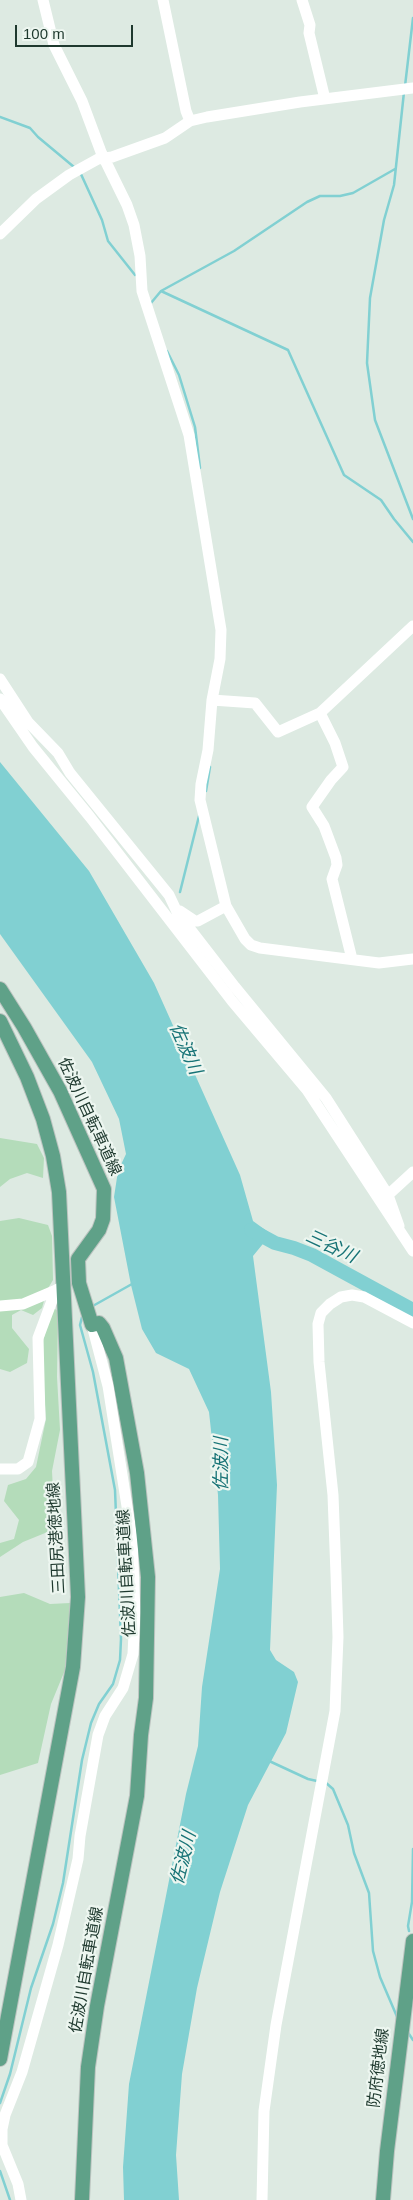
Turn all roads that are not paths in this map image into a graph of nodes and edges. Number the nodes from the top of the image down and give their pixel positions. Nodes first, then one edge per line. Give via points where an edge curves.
1 (43, 0) edge
2 (163, 0) edge
3 (302, 0) edge
4 (413, 88) edge
5 (325, 100) junction
6 (190, 122) junction
7 (104, 158) junction
8 (0, 234) edge
9 (413, 626) edge
10 (0, 678) edge
11 (0, 698) edge
12 (215, 701) junction
13 (320, 713) junction
14 (42, 736) junction
15 (54, 772) junction
16 (139, 879) junction
17 (174, 906) junction
18 (226, 906) junction
19 (352, 959) junction
20 (413, 959) edge
21 (0, 989) edge
22 (0, 1020) edge
23 (413, 1172) edge
24 (388, 1195) junction
25 (398, 1230) junction
26 (413, 1251) edge
27 (59, 1289) junction
28 (84, 1298) junction
29 (63, 1304) junction
30 (0, 1306) edge
31 (91, 1322) junction
32 (413, 1323) edge
33 (0, 1469) edge
34 (413, 1941) edge
35 (0, 2059) edge
36 (21, 2200) edge
37 (82, 2200) edge
38 (262, 2200) edge
39 (383, 2200) edge

1 - 7 street via 54,45 82,101
2 - 6 street
3 - 5 street
4 - 5 street
5 - 6 street
6 - 7 street via 165,138
7 - 8 street via 52,186
7 - 12 street via 128,205 140,256 142,291 190,435 220,630
9 - 13 street
10 - 14 street via 28,722
11 - 15 street
12 - 13 street via 255,703 278,732
12 - 18 street via 201,784 202,805
13 - 19 street via 343,767 312,807 324,826 336,858 332,879
14 - 15 street via 55,767
14 - 17 street via 58,752 70,773
15 - 16 street
16 - 17 street via 142,878
16 - 25 street via 232,1001 307,1090
17 - 18 street via 194,921
17 - 24 street via 326,1098
18 - 19 street via 251,945
19 - 20 street via 379,963
21 - 28 main road, 佐波川自転車道線 via 60,1091 104,1189 103,1219 99,1230 78,1259 79,1283
22 - 27 main road, 三田尻港徳地線 via 28,1077 53,1156 61,1218
23 - 24 street
24 - 25 street via 398,1218
25 - 26 street
27 - 29 main road, 三田尻港徳地線
27 - 30 street via 23,1304
27 - 33 street via 38,1338 40,1419 28,1462 18,1469
28 - 29 street
28 - 31 main road, 佐波川自転車道線
29 - 35 main road, 三田尻港徳地線 via 78,1625 64,1721
31 - 36 street via 108,1386 130,1529 136,1613 133,1654 123,1688 105,1716 98,1735 78,1859 58,1945 22,2072 2,2129 2,2145
31 - 37 main road, 佐波川自転車道線 via 99,1323 103,1328 116,1358 126,1405 144,1531 149,1635 136,1796 88,2067
32 - 38 street via 372,1300 352,1295 330,1304 318,1324 333,1495 338,1637 335,1711 276,2025 263,2128
34 - 39 main road, 防府徳地線

